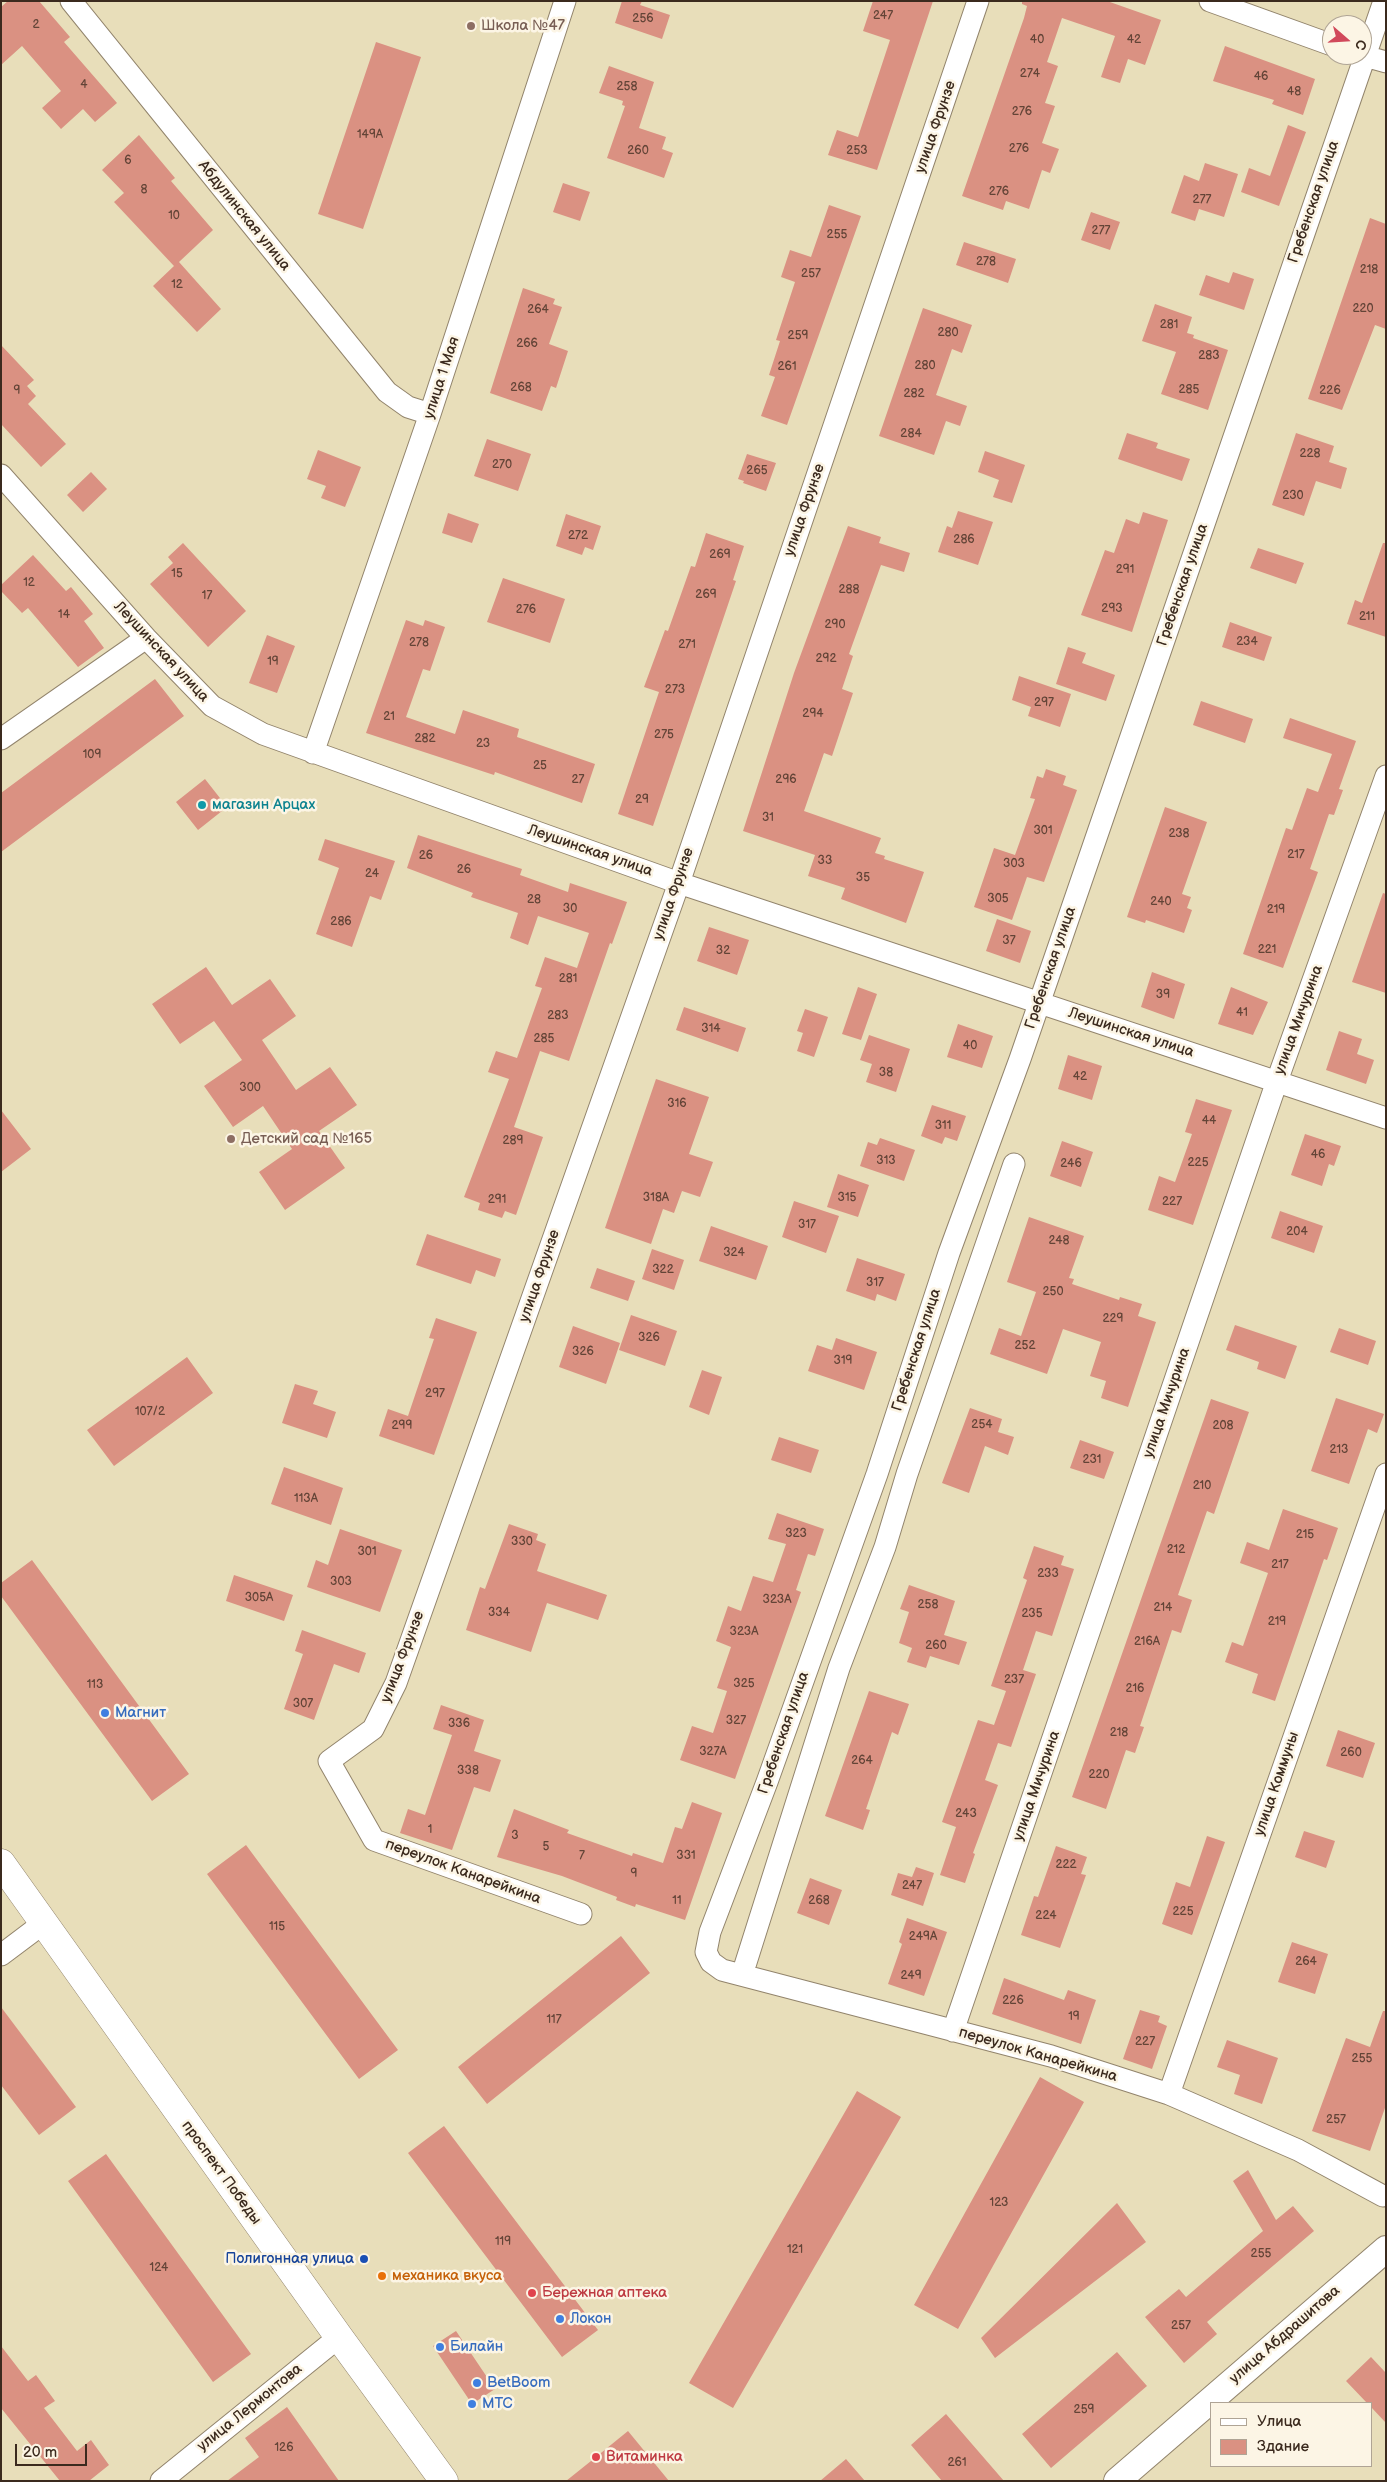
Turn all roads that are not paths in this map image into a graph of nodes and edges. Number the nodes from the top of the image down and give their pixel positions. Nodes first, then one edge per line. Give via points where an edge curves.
1 (71, 1) edge
2 (565, 1) edge
3 (978, 1) edge
4 (1210, 1) edge
5 (1384, 1) edge
6 (1372, 32) edge
7 (1322, 41) edge
8 (1372, 58) edge
9 (1386, 62) edge
10 (1360, 65) edge
11 (430, 414) junction
12 (1, 475) edge
13 (146, 638) junction
14 (1, 739) edge
15 (313, 754) junction
16 (1386, 776) edge
17 (679, 882) junction
18 (1038, 1004) junction
19 (1277, 1081) junction
20 (1386, 1118) edge
21 (1014, 1164) dead end
22 (1386, 1474) edge
23 (329, 1761) joint
24 (1, 1862) edge
25 (581, 1914) dead end
26 (45, 1922) junction
27 (710, 1932) joint
28 (1, 1955) edge
29 (742, 1975) junction
30 (953, 2031) junction
31 (1169, 2094) junction
32 (1385, 2194) edge
33 (1386, 2249) edge
34 (339, 2337) junction
35 (161, 2481) edge
36 (444, 2481) edge
37 (1117, 2481) edge

1 - 11 street, Абдулинская улица via 387,392 408,407
2 - 11 street, улица 1 Мая
3 - 17 street, улица Фрунзе
4 - 7 street
5 - 6 street, Гребенская улица
8 - 9 street
10 - 18 street, Гребенская улица
11 - 15 street, улица 1 Мая
12 - 13 street, Леушинская улица
13 - 14 street
13 - 15 street, Леушинская улица via 212,706 263,734
15 - 17 street, Леушинская улица
16 - 19 street, улица Мичурина
17 - 18 street, Леушинская улица
17 - 23 street, улица Фрунзе via 396,1683 373,1729
18 - 19 street, Леушинская улица
18 - 27 street, Гребенская улица via 949,1253 877,1474
19 - 20 street, Леушинская улица
19 - 30 street, улица Мичурина
21 - 29 street, Гребенская улица via 885,1547 839,1668
22 - 31 street, улица Коммуны
23 - 25 street, переулок Канарейкина via 374,1840
24 - 26 main road, проспект Победы
26 - 28 street
26 - 34 main road, проспект Победы
27 - 29 street, переулок Канарейкина via 706,1952 711,1962 722,1970
29 - 30 street, переулок Канарейкина
30 - 31 street, переулок Канарейкина via 1051,2056
31 - 32 street, переулок Канарейкина via 1298,2150
33 - 37 street, улица Абдрашитова
34 - 35 street, улица Лермонтова
34 - 36 main road, проспект Победы

